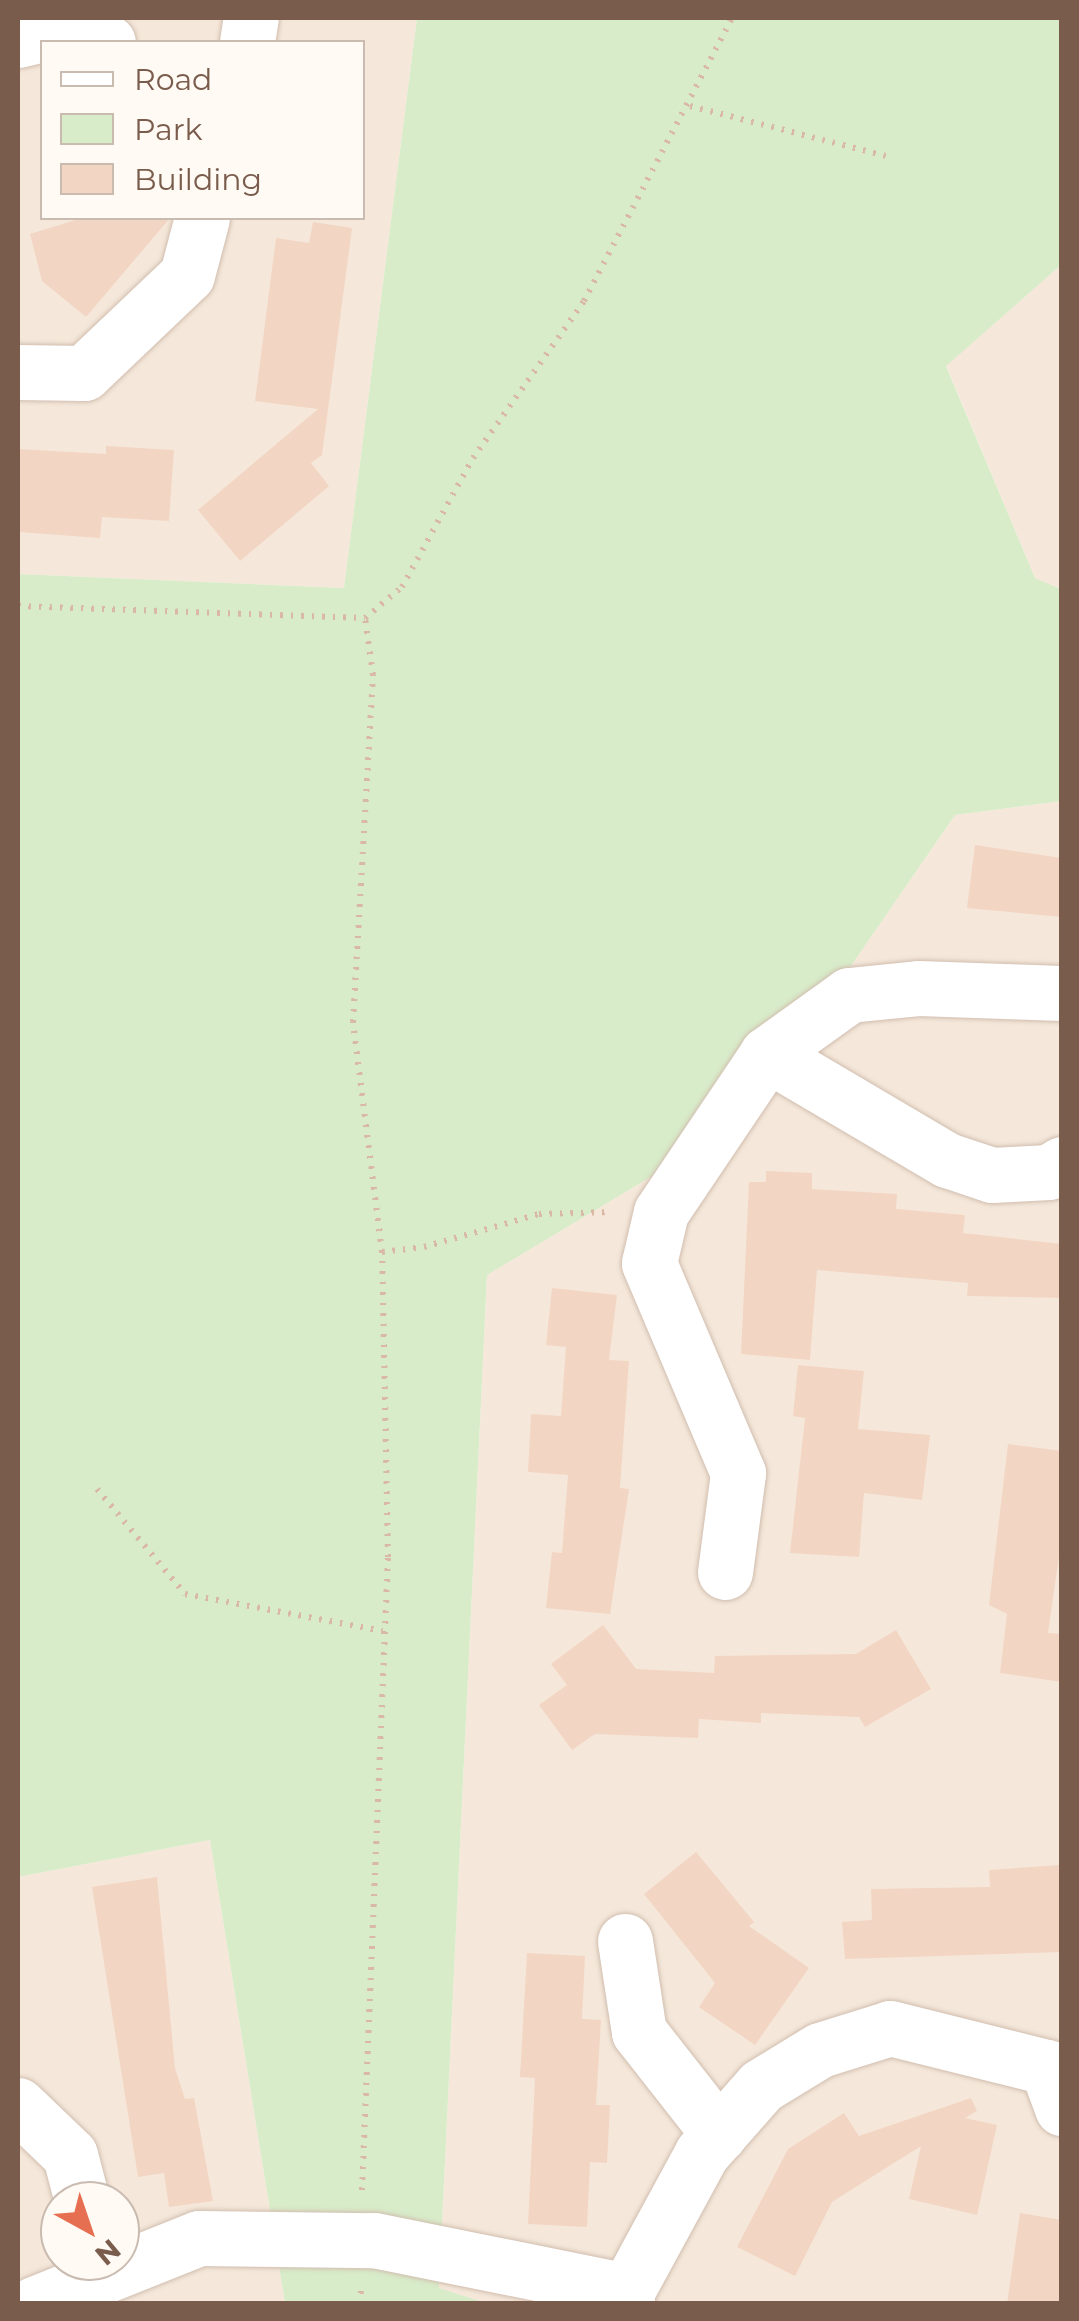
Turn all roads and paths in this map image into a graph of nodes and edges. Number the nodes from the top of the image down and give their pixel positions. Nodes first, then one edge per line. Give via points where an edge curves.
1 (732, 18) edge
2 (18, 40) edge
3 (104, 40) edge
4 (690, 106) junction
5 (886, 156) dead end
6 (201, 220) edge
7 (18, 372) edge
8 (18, 606) edge
9 (366, 618) junction
10 (1062, 993) edge
11 (767, 1054) junction
12 (1062, 1164) edge
13 (661, 1212) junction
14 (382, 1252) junction
15 (97, 1488) dead end
16 (726, 1572) dead end
17 (384, 1631) junction
18 (625, 1942) dead end
19 (1057, 2077) edge
20 (18, 2105) edge
21 (719, 2134) junction
22 (77, 2181) edge
23 (368, 2240) junction
24 (140, 2255) edge
25 (75, 2281) edge
26 (627, 2297) edge
27 (34, 2304) edge
28 (360, 2304) edge

1 - 4 path
2 - 3 street via 72,26
4 - 5 path
4 - 9 path via 584,302 473,458 402,586
6 - 7 street via 187,275 84,374
8 - 9 path
9 - 14 path via 374,675 354,1022
10 - 11 street via 918,988 849,994
11 - 12 street via 947,1160 992,1176 1049,1172
11 - 13 street
13 - 14 path via 539,1214 424,1248
13 - 16 street via 649,1263 738,1472
14 - 17 path
15 - 17 path via 185,1594
17 - 23 path via 364,2017
18 - 21 street via 638,2032
19 - 21 street via 890,2028 790,2065
20 - 22 street via 70,2155
21 - 26 street
23 - 24 street via 199,2238
23 - 26 street
23 - 28 path
25 - 27 street

